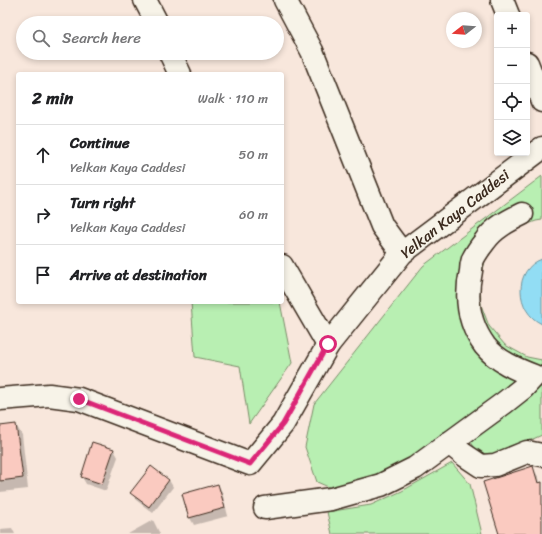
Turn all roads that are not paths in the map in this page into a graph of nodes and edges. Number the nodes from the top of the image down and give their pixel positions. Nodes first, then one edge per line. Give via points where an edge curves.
1 (145, 0) edge
2 (285, 0) edge
3 (502, 0) edge
4 (507, 12) edge
5 (153, 16) edge
6 (173, 60) edge
7 (530, 71) edge
8 (179, 72) edge
9 (542, 101) edge
10 (542, 148) edge
11 (522, 214) dead end
12 (402, 253) junction
13 (284, 269) edge
14 (328, 344) junction
15 (0, 400) edge
16 (449, 443) junction
17 (542, 455) edge
18 (265, 508) dead end

1 - 5 street
2 - 12 street via 312,51 382,226
3 - 4 street
6 - 8 street
7 - 9 street
10 - 12 street, Yelkan Kaya Caddesi
11 - 16 street via 503,224 485,240 473,259 468,284 469,309 473,325 486,346 500,360 534,376 504,403
12 - 14 street, Yelkan Kaya Caddesi
13 - 14 street
14 - 15 street, Yelkan Kaya Caddesi via 283,424 250,464 79,399 49,395
16 - 17 street via 481,466 495,465 526,452
16 - 18 street via 415,468 380,485 331,499

